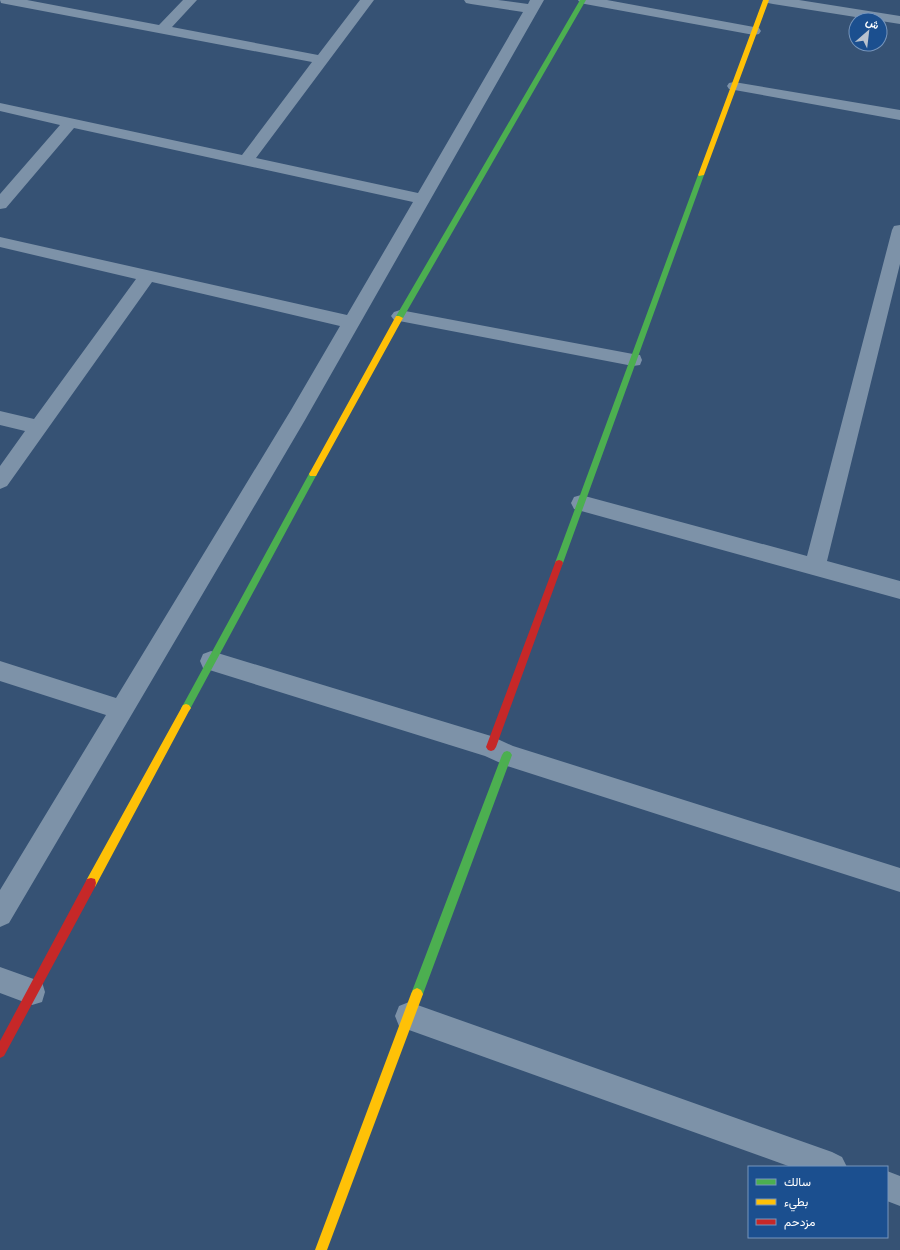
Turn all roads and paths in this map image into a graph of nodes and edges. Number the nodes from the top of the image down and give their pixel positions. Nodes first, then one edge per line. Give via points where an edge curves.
1 (6, 0) edge
2 (190, 0) edge
3 (367, 0) edge
4 (471, 0) edge
5 (584, 0) edge
6 (766, 0) edge
7 (773, 0) edge
8 (534, 5) edge
9 (0, 6) edge
10 (900, 20) edge
11 (162, 30) junction
12 (754, 31) junction
13 (322, 60) junction
14 (734, 86) junction
15 (0, 107) edge
16 (900, 115) edge
17 (70, 122) junction
18 (246, 160) junction
19 (422, 199) junction
20 (0, 204) edge
21 (900, 230) edge
22 (0, 242) edge
23 (147, 276) junction
24 (400, 316) junction
25 (351, 322) junction
26 (633, 360) junction
27 (0, 418) edge
28 (38, 428) junction
29 (0, 481) edge
30 (581, 503) junction
31 (815, 568) junction
32 (900, 590) edge
33 (211, 661) junction
34 (0, 671) edge
35 (122, 710) junction
36 (499, 751) junction
37 (900, 880) edge
38 (0, 914) edge
39 (0, 980) edge
40 (32, 992) junction
41 (408, 1016) junction
42 (0, 1052) edge
43 (829, 1166) edge
44 (888, 1186) edge
45 (900, 1191) edge
46 (321, 1250) edge

1 - 9 street
1 - 11 street
2 - 11 street
3 - 13 street
4 - 8 street
5 - 12 street
5 - 24 street
6 - 12 street
7 - 10 street
8 - 19 street
11 - 13 street
12 - 14 street
13 - 18 street
14 - 16 street
14 - 26 street
15 - 17 street
17 - 18 street
17 - 20 street
18 - 19 street
19 - 25 street
21 - 31 street
22 - 23 street
23 - 25 street
23 - 28 street
24 - 26 street
24 - 33 street
25 - 35 street
26 - 30 street
27 - 28 street
28 - 29 street
30 - 31 street
30 - 36 street
31 - 32 street
33 - 36 street
33 - 40 street
34 - 35 street
35 - 38 street
36 - 37 street
36 - 41 street
39 - 40 street
40 - 42 street
41 - 43 street
41 - 46 street
44 - 45 street

